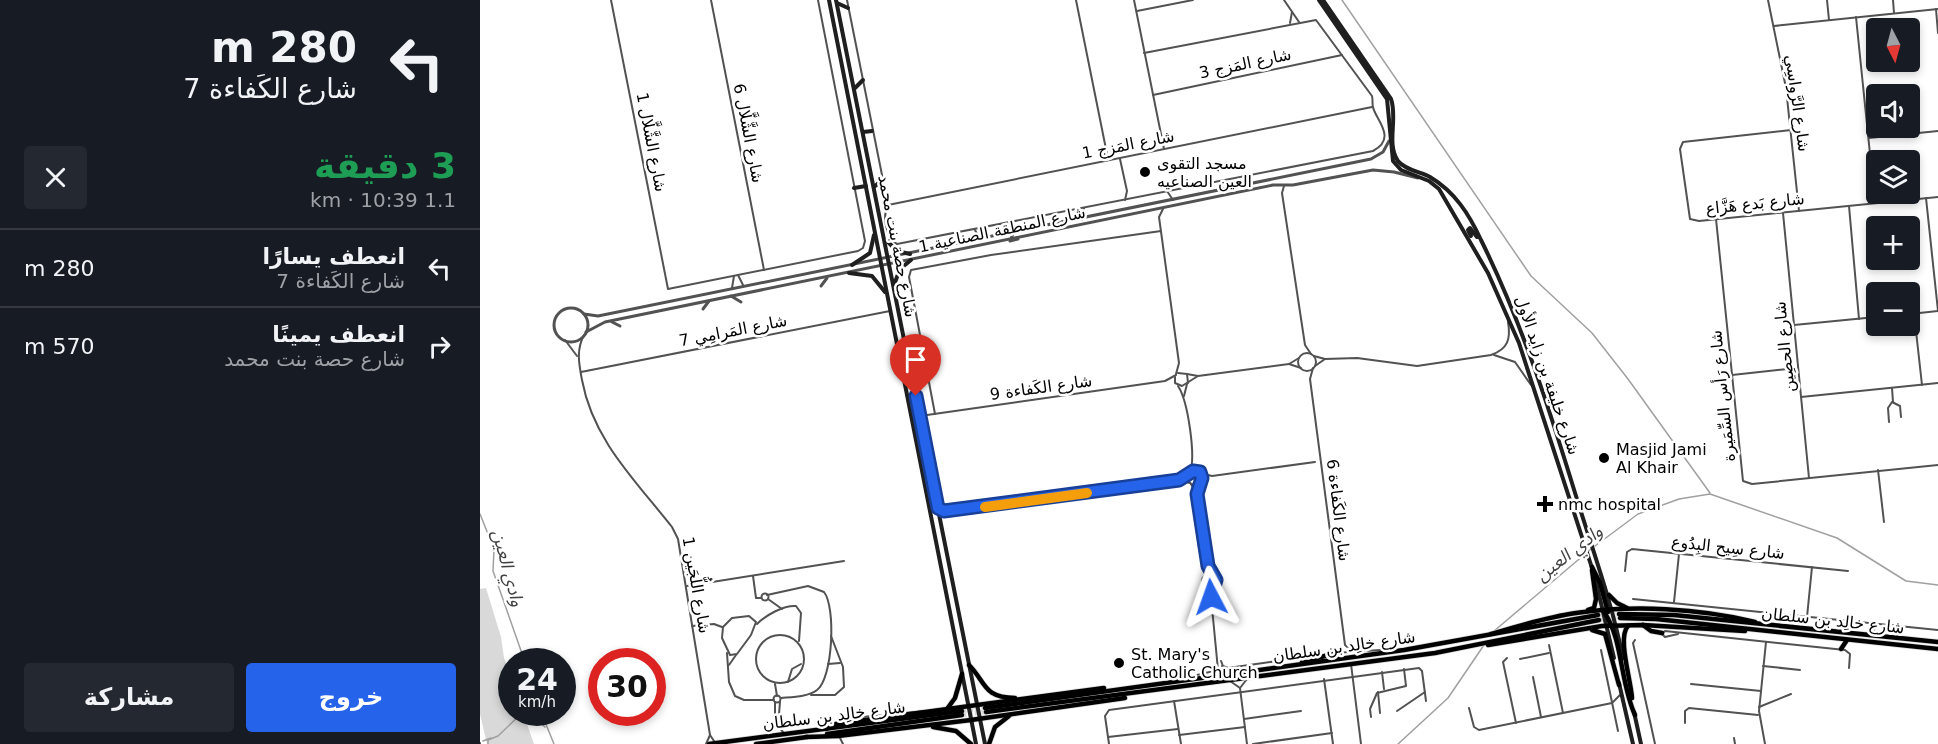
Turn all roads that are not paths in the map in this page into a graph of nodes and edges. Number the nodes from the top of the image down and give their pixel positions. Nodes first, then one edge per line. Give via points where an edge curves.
1 (611, 0) edge
2 (711, 0) edge
3 (818, 0) edge
4 (829, 0) edge
5 (847, 0) edge
6 (1076, 0) edge
7 (1134, 0) edge
8 (1193, 0) edge
9 (1284, 0) edge
10 (1321, 0) edge
11 (1767, 0) edge
12 (1827, 0) edge
13 (1893, 0) edge
14 (836, 1) edge
15 (848, 8) junction
16 (1937, 9) edge
17 (1136, 12) junction
18 (1292, 12) junction
19 (1894, 14) junction
20 (1856, 17) junction
21 (1829, 20) junction
22 (1299, 22) junction
23 (1290, 24) junction
24 (1773, 26) junction
25 (1938, 33) edge
26 (1144, 53) junction
27 (1342, 55) junction
28 (862, 80) junction
29 (854, 88) junction
30 (1153, 94) junction
31 (1372, 107) junction
32 (1866, 110) edge
33 (1791, 130) junction
34 (872, 131) junction
35 (1938, 131) edge
36 (863, 132) junction
37 (1920, 133) edge
38 (1869, 138) edge
39 (1389, 141) junction
40 (1164, 149) junction
41 (1870, 150) edge
42 (1120, 158) junction
43 (1108, 160) junction
44 (1320, 163) junction
45 (1325, 169) junction
46 (1316, 171) junction
47 (1425, 179) junction
48 (882, 180) junction
49 (1273, 185) junction
50 (1285, 185) junction
51 (866, 186) junction
52 (874, 187) junction
53 (1238, 187) junction
54 (855, 188) junction
55 (1127, 191) junction
56 (1167, 193) junction
57 (1238, 193) junction
58 (1282, 193) junction
59 (1938, 197) edge
60 (1136, 198) junction
61 (1926, 198) junction
62 (1920, 199) edge
63 (1125, 200) junction
64 (1173, 200) junction
65 (1166, 202) junction
66 (1866, 204) edge
67 (888, 205) junction
68 (1849, 206) junction
69 (1164, 208) junction
70 (1084, 210) junction
71 (1150, 211) junction
72 (1799, 211) junction
73 (1783, 213) junction
74 (1090, 218) junction
75 (1159, 219) junction
76 (1716, 219) junction
77 (1082, 220) junction
78 (973, 230) junction
79 (875, 231) junction
80 (1161, 231) junction
81 (1014, 233) junction
82 (885, 238) junction
83 (980, 240) junction
84 (1009, 240) junction
85 (970, 242) junction
86 (1486, 249) junction
87 (910, 254) junction
88 (888, 258) junction
89 (881, 260) junction
90 (911, 260) junction
91 (1482, 260) junction
92 (890, 264) junction
93 (852, 265) junction
94 (882, 266) junction
95 (764, 270) junction
96 (849, 273) junction
97 (738, 275) junction
98 (734, 276) junction
99 (828, 277) junction
100 (821, 286) dead end
101 (894, 286) junction
102 (746, 287) junction
103 (730, 290) junction
104 (731, 296) junction
105 (888, 298) junction
106 (710, 301) junction
107 (741, 302) dead end
108 (704, 309) dead end
109 (890, 311) junction
110 (1938, 311) edge
111 (1920, 313) edge
112 (584, 314) junction
113 (1508, 316) junction
114 (1866, 318) edge
115 (1859, 319) junction
116 (610, 321) junction
117 (1794, 325) junction
118 (620, 326) dead end
119 (585, 333) junction
120 (1916, 336) edge
121 (565, 340) junction
122 (1305, 345) junction
123 (1312, 355) junction
124 (1491, 355) junction
125 (1300, 357) junction
126 (578, 359) junction
127 (1325, 359) junction
128 (1179, 363) junction
129 (1289, 364) junction
130 (1314, 367) junction
131 (1797, 368) junction
132 (1302, 369) junction
133 (580, 372) junction
134 (1176, 374) junction
135 (1187, 374) junction
136 (1731, 375) junction
137 (1198, 376) junction
138 (1310, 379) junction
139 (1165, 381) junction
140 (1938, 383) edge
141 (1187, 384) junction
142 (1177, 385) junction
143 (1922, 385) junction
144 (1892, 388) junction
145 (1535, 390) junction
146 (1184, 396) junction
147 (1801, 397) junction
148 (1893, 402) junction
149 (935, 414) junction
150 (920, 416) junction
151 (1901, 417) dead end
152 (1889, 422) dead end
153 (1193, 462) junction
154 (1315, 462) dead end
155 (1938, 465) edge
156 (1878, 470) junction
157 (1189, 473) junction
158 (1200, 473) junction
159 (1212, 476) junction
160 (1809, 478) junction
161 (1179, 480) junction
162 (1201, 482) junction
163 (1191, 483) junction
164 (1197, 494) junction
165 (938, 508) junction
166 (949, 512) junction
167 (940, 520) junction
168 (1884, 522) dead end
169 (1679, 554) junction
170 (844, 561) dead end
171 (1208, 566) junction
172 (1812, 567) junction
173 (1592, 568) junction
174 (1625, 571) dead end
175 (1848, 571) dead end
176 (753, 575) junction
177 (1214, 576) junction
178 (1204, 577) junction
179 (686, 586) junction
180 (1214, 586) junction
181 (1206, 587) junction
182 (777, 592) junction
183 (1609, 594) junction
184 (766, 595) junction
185 (1211, 597) junction
186 (761, 598) junction
187 (768, 599) junction
188 (1633, 599) dead end
189 (1674, 603) junction
190 (775, 604) junction
191 (1633, 609) junction
192 (782, 610) junction
193 (1608, 611) junction
194 (773, 613) junction
195 (751, 616) junction
196 (765, 616) junction
197 (1555, 617) junction
198 (1599, 617) tunnel mouth
199 (1807, 617) junction
200 (757, 624) junction
201 (1629, 625) junction
202 (1643, 625) junction
203 (1766, 625) junction
204 (1876, 625) junction
205 (692, 626) junction
206 (1612, 626) junction
207 (723, 627) junction
208 (798, 630) junction
209 (1938, 630) edge
210 (1758, 631) junction
211 (1525, 632) junction
212 (830, 633) junction
213 (1553, 633) junction
214 (1662, 633) joint
215 (1871, 635) junction
216 (792, 636) junction
217 (1880, 636) junction
218 (1635, 640) dead end
219 (1847, 640) junction
220 (1766, 642) junction
221 (1938, 642) edge
222 (800, 643) junction
223 (1345, 645) junction
224 (1549, 645) dead end
225 (836, 647) junction
226 (829, 648) junction
227 (1840, 649) junction
228 (1938, 649) edge
229 (1404, 650) junction
230 (1601, 650) dead end
231 (727, 652) junction
232 (1218, 652) junction
233 (1353, 652) junction
234 (1337, 653) junction
235 (1550, 653) junction
236 (736, 655) junction
237 (1507, 658) dead end
238 (1520, 659) dead end
239 (1221, 661) junction
240 (801, 664) junction
241 (828, 664) junction
242 (842, 664) junction
243 (1351, 664) junction
244 (729, 665) junction
245 (969, 665) junction
246 (1294, 665) junction
247 (1763, 666) junction
248 (1849, 668) dead end
249 (1262, 669) junction
250 (1404, 669) junction
251 (1800, 670) dead end
252 (1382, 672) junction
253 (962, 674) junction
254 (1352, 675) junction
255 (1533, 677) dead end
256 (1248, 678) junction
257 (1324, 679) junction
258 (1176, 680) junction
259 (1230, 681) junction
260 (788, 682) junction
261 (775, 684) junction
262 (1692, 684) dead end
263 (1137, 686) junction
264 (1619, 686) junction
265 (820, 687) junction
266 (1384, 689) junction
267 (1240, 690) junction
268 (1761, 691) junction
269 (1378, 692) junction
270 (1425, 692) junction
271 (1137, 693) junction
272 (1621, 693) junction
273 (1791, 694) dead end
274 (807, 695) junction
275 (777, 696) junction
276 (825, 696) junction
277 (1632, 698) junction
278 (1026, 699) junction
279 (780, 700) junction
280 (1174, 700) junction
281 (774, 701) junction
282 (1426, 701) dead end
283 (1613, 702) junction
284 (977, 705) junction
285 (969, 706) junction
286 (1624, 706) junction
287 (1759, 707) junction
288 (1469, 708) dead end
289 (946, 709) junction
290 (1301, 711) dead end
291 (1397, 711) dead end
292 (1016, 713) junction
293 (1380, 713) dead end
294 (1563, 713) junction
295 (1635, 715) junction
296 (1759, 715) junction
297 (778, 716) junction
298 (1371, 717) dead end
299 (1541, 717) junction
300 (980, 719) junction
301 (1244, 719) junction
302 (971, 720) junction
303 (1516, 723) junction
304 (1684, 723) dead end
305 (1245, 727) junction
306 (826, 729) junction
307 (894, 729) junction
308 (1178, 729) junction
309 (1618, 732) dead end
310 (1332, 733) junction
311 (785, 734) junction
312 (710, 735) junction
313 (1179, 735) junction
314 (768, 736) junction
315 (838, 736) junction
316 (806, 737) junction
317 (1108, 737) junction
318 (1734, 738) dead end
319 (718, 743) edge
320 (1632, 743) edge
321 (708, 744) edge
322 (756, 744) edge
323 (843, 744) edge
324 (971, 744) edge
325 (976, 744) edge
326 (987, 744) edge
327 (1108, 744) edge
328 (1180, 744) edge
329 (1247, 744) edge
330 (1253, 744) edge
331 (1333, 744) edge
332 (1361, 744) edge
333 (1641, 744) edge
334 (1655, 744) edge
335 (1735, 744) edge
336 (1765, 744) edge

1 - 98 street, شارع الشَّلَّال 1 via 668,290
2 - 95 street, شارع الشَّلَّال 6
3 - 54 street
4 - 51 main road, شارع حصة بنت محمد
5 - 15 street
6 - 43 street
7 - 17 street
8 - 17 street
9 - 18 street
10 - 39 main road, شارع خليفة بن زايد الأول via 1385,95 1390,111
10 - 86 main road, شارع خليفة بن زايد الأول via 1391,99 1397,160 1432,178 1456,197
11 - 24 street, شارع الرَّواسِي
12 - 21 street
13 - 19 street
14 - 15 main road
14 - 29 main road, شارع حصة بنت محمد
15 - 28 street
16 - 19 street
16 - 25 street
17 - 26 street
18 - 22 street
18 - 23 street
19 - 20 street
20 - 21 street
20 - 32 street
21 - 24 street
22 - 23 street
22 - 27 street via 1318,22
23 - 26 street
24 - 33 street, شارع الرَّواسِي
26 - 30 street
27 - 30 street, شارع المَزج 3
27 - 31 street via 1371,94
28 - 29 main road
28 - 34 street
29 - 36 main road, شارع حصة بنت محمد
30 - 40 street
31 - 40 street, شارع المَزج 1
31 - 44 street via 1384,127 1379,148
33 - 72 street, شارع الرَّواسِي
33 - 76 street, شارع بَدع هَزَّاع via 1688,140 1682,144 1689,217 1696,221
34 - 36 main road
34 - 48 street
35 - 37 street
36 - 52 main road, شارع حصة بنت محمد
38 - 41 street
39 - 45 street, شارع المنطقة الصناعية 1 via 1374,158
39 - 47 main road, شارع خليفة بن زايد الأول via 1390,156 1397,166
40 - 42 street, شارع المَزج 1
42 - 43 street, شارع المَزج 1
42 - 55 street
43 - 67 street, شارع المَزج 1
44 - 45 street
44 - 46 street
44 - 56 street
45 - 46 street, شارع المنطقة الصناعية 1
46 - 53 street, شارع المنطقة الصناعية 1
47 - 50 street, شارع المنطقة الصناعية 1 via 1372,170
47 - 91 main road, شارع خليفة بن زايد الأول via 1444,196
48 - 52 main road
48 - 67 street
49 - 50 street, شارع المنطقة الصناعية 1
49 - 57 street, شارع المنطقة الصناعية 1
49 - 58 street
50 - 58 street
51 - 54 main road
51 - 79 main road, شارع حصة بنت محمد
52 - 82 main road, شارع حصة بنت محمد
53 - 57 street
53 - 64 street, شارع المنطقة الصناعية 1
54 - 95 street via 863,248
55 - 60 street
55 - 63 street
56 - 60 street
56 - 64 street
56 - 65 street
57 - 69 street, شارع المنطقة الصناعية 1
58 - 122 street
59 - 61 street, شارع بَدع هَزَّاع
60 - 63 street
61 - 62 street, شارع بَدع هَزَّاع
61 - 110 street
63 - 70 street
64 - 65 street, شارع المنطقة الصناعية 1
65 - 74 street, شارع المنطقة الصناعية 1
66 - 68 street, شارع بَدع هَزَّاع
67 - 78 street via 885,213 889,237 897,244
68 - 72 street, شارع بَدع هَزَّاع
68 - 115 street
69 - 71 street, شارع المنطقة الصناعية 1
69 - 75 street
70 - 74 street
70 - 77 street
70 - 78 street
71 - 75 street
71 - 84 street, شارع المنطقة الصناعية 1
72 - 73 street, شارع بَدع هَزَّاع
73 - 76 street, شارع بَدع هَزَّاع
73 - 117 street, شارع الحصِين
74 - 77 street, شارع المنطقة الصناعية 1
75 - 80 street
76 - 136 street, شارع رَأس السِّمَيرة
77 - 81 street, شارع المنطقة الصناعية 1
78 - 83 street
78 - 85 street
79 - 89 main road, شارع حصة بنت محمد
79 - 93 main road via 870,253
80 - 128 street
80 - 149 street via 911,270 909,277
81 - 83 street, شارع المنطقة الصناعية 1
81 - 84 street
82 - 87 main road via 895,250
82 - 88 main road, شارع حصة بنت محمد
83 - 85 street, شارع المنطقة الصناعية 1
84 - 90 street, شارع المنطقة الصناعية 1
85 - 87 street, شارع المنطقة الصناعية 1
86 - 91 main road via 1470,228
86 - 183 main road, شارع خليفة بن زايد الأول via 1533,360
87 - 88 street, شارع المنطقة الصناعية 1
88 - 89 street, شارع المنطقة الصناعية 1
88 - 92 main road, شارع حصة بنت محمد
89 - 93 street, شارع المنطقة الصناعية 1
89 - 94 main road, شارع حصة بنت محمد
90 - 92 street, شارع المنطقة الصناعية 1
90 - 101 main road via 900,269
91 - 113 main road, شارع خليفة بن زايد الأول
92 - 94 street, شارع المنطقة الصناعية 1
92 - 101 main road, شارع حصة بنت محمد
93 - 102 street, شارع المنطقة الصناعية 1
94 - 96 street, شارع المنطقة الصناعية 1
94 - 105 main road, شارع حصة بنت محمد
95 - 97 street
96 - 99 street, شارع المنطقة الصناعية 1
96 - 105 main road via 872,276
97 - 98 street
97 - 102 street
98 - 103 street
99 - 100 street
99 - 104 street, شارع المنطقة الصناعية 1
101 - 150 main road, شارع حصة بنت محمد
102 - 103 street, شارع المنطقة الصناعية 1
103 - 112 street, شارع المنطقة الصناعية 1 via 598,316
104 - 106 street, شارع المنطقة الصناعية 1
104 - 107 street
105 - 109 main road, شارع حصة بنت محمد
106 - 108 street
106 - 116 street, شارع المنطقة الصناعية 1
109 - 133 street, شارع المَرامِي 7
109 - 253 main road, شارع حصة بنت محمد
110 - 111 street
112 - 119 street via 588,324
112 - 121 street via 571,308 558,315 555,329
113 - 124 street via 1508,342
113 - 145 main road, شارع خليفة بن زايد الأول
114 - 115 street
115 - 117 street
116 - 118 street
116 - 119 street, شارع المنطقة الصناعية 1
117 - 131 street, شارع الحصِين
119 - 121 street via 576,341
119 - 126 street, شارع اللُّجَين 1
120 - 143 street
121 - 126 street, شارع اللُّجَين 1
122 - 123 street
122 - 125 street
123 - 125 street
123 - 127 street
123 - 130 street, شارع الكَفاءة 6
124 - 127 street via 1417,366 1357,358
124 - 145 street via 1515,362
125 - 129 street
125 - 132 street, شارع الكَفاءة 6
126 - 133 street, شارع اللُّجَين 1
127 - 130 street
128 - 134 street
128 - 135 street
129 - 132 street
129 - 137 street
130 - 132 street
130 - 138 street, شارع الكَفاءة 6
131 - 136 street
131 - 147 street, شارع الحصِين
132 - 138 street, شارع الكَفاءة 6
133 - 179 street, شارع اللُّجَين 1 via 592,417 604,440 676,535
134 - 135 street
134 - 139 street, شارع الكَفاءة 9
134 - 142 street
135 - 137 street
135 - 141 street
136 - 160 street, شارع رَأس السِّمَيرة via 1743,481 1750,484
137 - 141 street
138 - 223 street, شارع الكَفاءة 6
139 - 142 street, شارع الكَفاءة 9
139 - 149 street, شارع الكَفاءة 9
140 - 143 street
141 - 142 street
141 - 146 street
142 - 146 street
143 - 144 street
144 - 147 street
144 - 148 street
145 - 173 main road, شارع خليفة بن زايد الأول
146 - 153 street
147 - 160 street, شارع الحصِين
148 - 151 street via 1899,405
148 - 152 street via 1888,407
149 - 150 street, شارع الكَفاءة 9
150 - 165 main road, شارع حصة بنت محمد
153 - 157 street
153 - 158 street
154 - 159 street
155 - 156 street, شارع رَأس السِّمَيرة
156 - 160 street, شارع رَأس السِّمَيرة
156 - 168 street
157 - 158 street
157 - 161 street
157 - 163 street
158 - 159 street
158 - 162 street
159 - 162 street
161 - 163 street
161 - 166 street
162 - 163 street
162 - 164 street
163 - 164 street
164 - 171 street
165 - 166 street
165 - 167 main road, شارع حصة بنت محمد
166 - 167 street
167 - 245 main road, شارع حصة بنت محمد
169 - 172 street, شارع سِيح البِدُوع
169 - 174 street, شارع سِيح البِدُوع via 1630,550
169 - 189 street
170 - 176 street
171 - 177 street
171 - 178 street
172 - 175 street, شارع سِيح البِدُوع
172 - 199 street
173 - 193 main road
173 - 197 main road via 1594,608
176 - 179 street
176 - 186 street via 756,598
177 - 178 street
177 - 180 street
178 - 181 street
179 - 205 street, شارع اللُّجَين 1
180 - 181 street
180 - 185 street
181 - 185 street
182 - 184 street
182 - 190 street
182 - 212 street via 808,586 824,592 830,604
183 - 191 main road via 1617,603
183 - 193 main road, شارع خليفة بن زايد الأول
184 - 186 street
184 - 187 street
185 - 232 street
186 - 187 street
187 - 190 street
188 - 189 street
189 - 199 street
190 - 192 street
190 - 194 street
191 - 193 main road
191 - 203 main road via 1692,612
192 - 194 street
192 - 208 street via 792,606 800,609
193 - 197 main road
193 - 206 main road
193 - 206 main road, شارع خليفة بن زايد الأول
194 - 196 street
195 - 196 street
195 - 200 street
195 - 207 street via 732,618
196 - 200 street
197 - 211 main road
198 - 211 main road, شارع خالِد بن سلطان
199 - 204 street
200 - 236 street
201 - 202 main road
201 - 206 main road
201 - 277 main road via 1622,637
202 - 210 main road
202 - 214 main road
203 - 210 main road, شارع خالِد بن سلطان via 1664,614 1620,616
203 - 215 main road, شارع خالِد بن سلطان
204 - 209 street
204 - 215 street
204 - 217 street
205 - 207 street
205 - 312 street, شارع اللُّجَين 1
206 - 213 main road
206 - 264 main road, شارع خليفة بن زايد الأول
206 - 277 main road, شارع خليفة بن زايد الأول
206 - 295 main road via 1627,699
207 - 231 street
208 - 216 street
208 - 222 street
210 - 219 main road, شارع خالِد بن سلطان
211 - 213 main road
211 - 229 main road, شارع خالِد بن سلطان
211 - 243 main road, شارع خالِد بن سلطان via 1464,648
212 - 225 street
212 - 226 street
213 - 264 main road via 1604,633
214 - 220 street
215 - 217 main road, شارع خالِد بن سلطان
216 - 222 street
216 - 261 street via 772,636 759,649 760,672
217 - 221 main road, شارع خالِد بن سلطان
218 - 334 street
219 - 227 main road
219 - 228 main road, شارع خالِد بن سلطان
220 - 227 street
220 - 247 street
222 - 240 street
223 - 233 street
223 - 234 street
224 - 235 street
225 - 226 street
225 - 242 street
226 - 241 street
227 - 248 street via 1850,653
229 - 233 street
229 - 246 main road, شارع خالِد بن سلطان
230 - 283 street
231 - 236 street
231 - 244 street
232 - 239 street
232 - 258 street via 1217,671
233 - 234 street
234 - 239 street via 1228,668
234 - 246 main road
235 - 238 street
235 - 294 street
236 - 244 street
237 - 303 street via 1503,662
239 - 249 street via 1227,671
240 - 260 street
240 - 260 street via 792,669
241 - 242 street
241 - 265 street
242 - 276 street via 844,687 837,694
243 - 254 street
243 - 256 main road, شارع خالِد بن سلطان
244 - 281 street via 729,682 735,696
245 - 278 main road via 990,692 1005,698
245 - 284 main road, شارع حصة بنت محمد
246 - 249 main road, شارع خالِد بن سلطان
247 - 251 street
247 - 268 street
249 - 258 main road, شارع خالِد بن سلطان
250 - 252 street
250 - 266 street via 1406,686
250 - 270 street via 1420,669
252 - 254 street
252 - 266 street
253 - 285 main road, شارع حصة بنت محمد
253 - 289 main road via 956,698
254 - 257 street
254 - 332 street
255 - 299 street
256 - 259 main road, شارع خالِد بن سلطان
256 - 267 street
257 - 267 street
257 - 310 street
258 - 263 main road, شارع خالِد بن سلطان
259 - 267 street
259 - 271 main road, شارع خالِد بن سلطان
260 - 261 street
261 - 275 street
262 - 268 street
263 - 271 main road, شارع خالِد بن سلطان via 985,710
263 - 278 main road
264 - 272 main road, شارع خليفة بن زايد الأول
265 - 274 street
265 - 276 street
266 - 269 street
267 - 280 street
267 - 301 street
268 - 287 street
269 - 293 street
269 - 298 street via 1370,709
270 - 282 street
270 - 291 street
271 - 292 main road via 1112,701
272 - 283 street
272 - 286 main road, شارع خليفة بن زايد الأول
273 - 287 street
274 - 276 street
274 - 279 street
275 - 279 street
275 - 281 street
277 - 295 main road, شارع خليفة بن زايد الأول
278 - 284 main road
279 - 281 street
279 - 297 street
280 - 308 street
280 - 317 street via 1109,710 1105,716
281 - 297 street
283 - 286 street
283 - 294 street
283 - 309 street
284 - 285 main road
284 - 300 main road, شارع حصة بنت محمد
285 - 289 main road
285 - 302 main road, شارع حصة بنت محمد
286 - 320 main road, شارع خليفة بن زايد الأول
287 - 296 street
288 - 303 street via 1477,730
289 - 306 main road via 834,724
290 - 301 street
292 - 300 main road
292 - 326 main road via 995,727
294 - 299 street
295 - 333 main road, شارع خليفة بن زايد الأول
296 - 304 street via 1689,708
296 - 336 street
297 - 311 street via 778,726
297 - 314 street
299 - 303 street
300 - 302 main road
300 - 326 main road, شارع حصة بنت محمد
301 - 305 street
302 - 307 main road
302 - 325 main road, شارع حصة بنت محمد
305 - 313 street
305 - 329 street
306 - 311 main road, شارع خالِد بن سلطان
306 - 316 main road, شارع خالِد بن سلطان via 962,713
307 - 315 main road
307 - 324 main road via 945,727
308 - 313 street
308 - 317 street
310 - 330 street
310 - 331 street
311 - 314 main road, شارع خالِد بن سلطان
312 - 319 street
312 - 321 street
313 - 328 street
314 - 319 main road, شارع خالِد بن سلطان
315 - 316 main road
315 - 323 street
316 - 322 main road, شارع خالِد بن سلطان
317 - 327 street
318 - 335 street
319 - 321 main road, شارع خالِد بن سلطان

